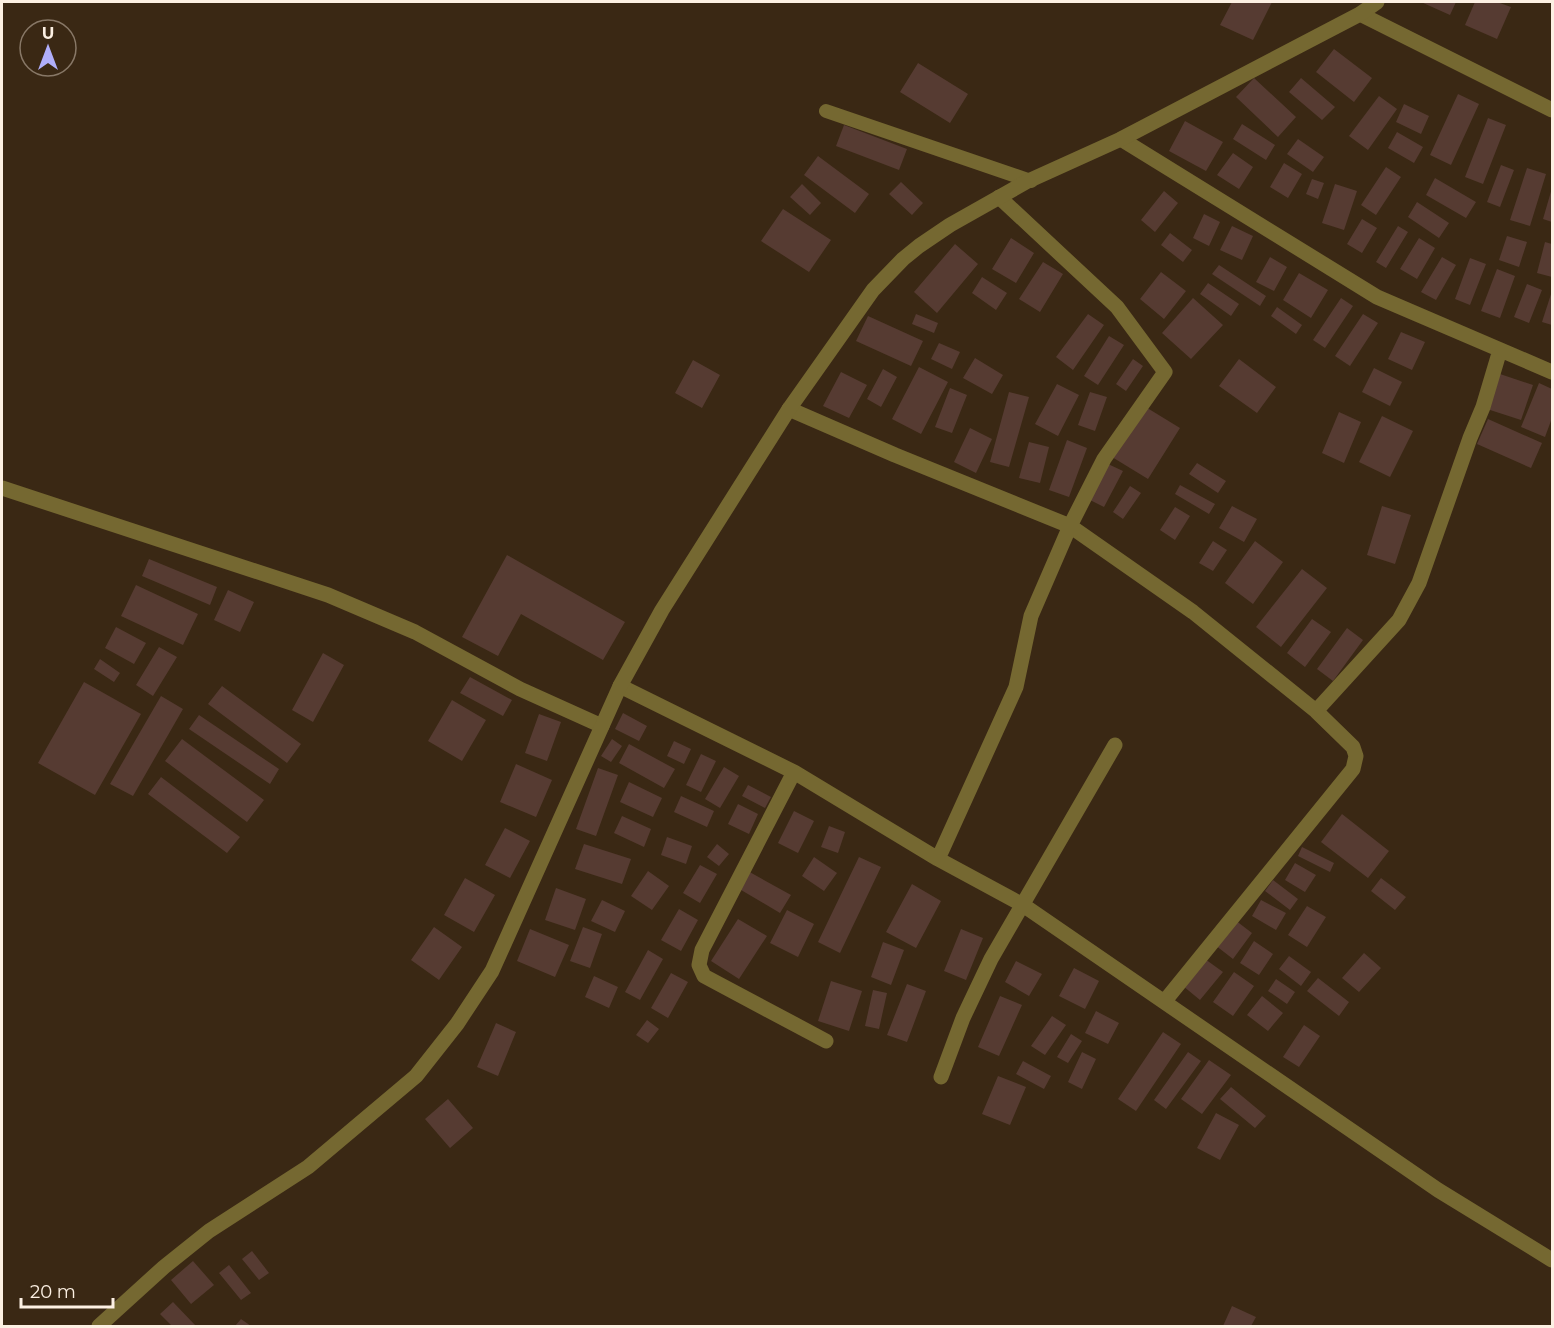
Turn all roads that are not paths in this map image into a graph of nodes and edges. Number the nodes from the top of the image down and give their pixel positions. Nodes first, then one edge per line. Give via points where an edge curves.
1 (1377, 2) edge
2 (1360, 15) junction
3 (1552, 110) edge
4 (826, 111) dead end
5 (1121, 139) junction
6 (1029, 182) junction
7 (1002, 196) junction
8 (1500, 350) junction
9 (1552, 372) edge
10 (789, 409) junction
11 (2, 488) edge
12 (1070, 526) junction
13 (620, 686) junction
14 (1316, 711) junction
15 (602, 726) junction
16 (1115, 745) dead end
17 (794, 772) junction
18 (938, 859) junction
19 (1023, 905) junction
20 (1164, 1002) junction
21 (826, 1041) dead end
22 (942, 1077) dead end
23 (1552, 1260) edge
24 (99, 1326) edge

1 - 2 street
2 - 3 street
2 - 5 street
4 - 6 lane
5 - 6 street
5 - 8 street via 1377,297
6 - 7 street
7 - 10 street via 950,225 903,259 873,290
7 - 12 street via 1117,308 1165,372 1104,459
8 - 9 street
8 - 14 street via 1419,583 1400,620
10 - 12 street
10 - 13 street via 662,610
11 - 15 street via 328,596 415,632 520,689
12 - 14 street via 1193,612
12 - 18 street via 1031,616 1016,687
13 - 15 street
13 - 17 street
14 - 20 street via 1353,747 1353,770
15 - 24 street via 492,971 416,1076 308,1167 210,1231 164,1267
16 - 19 street
17 - 18 street
17 - 21 street via 702,951 699,965 704,976
18 - 19 street
19 - 20 street
19 - 22 street via 991,958 963,1018
20 - 23 street via 1438,1190

